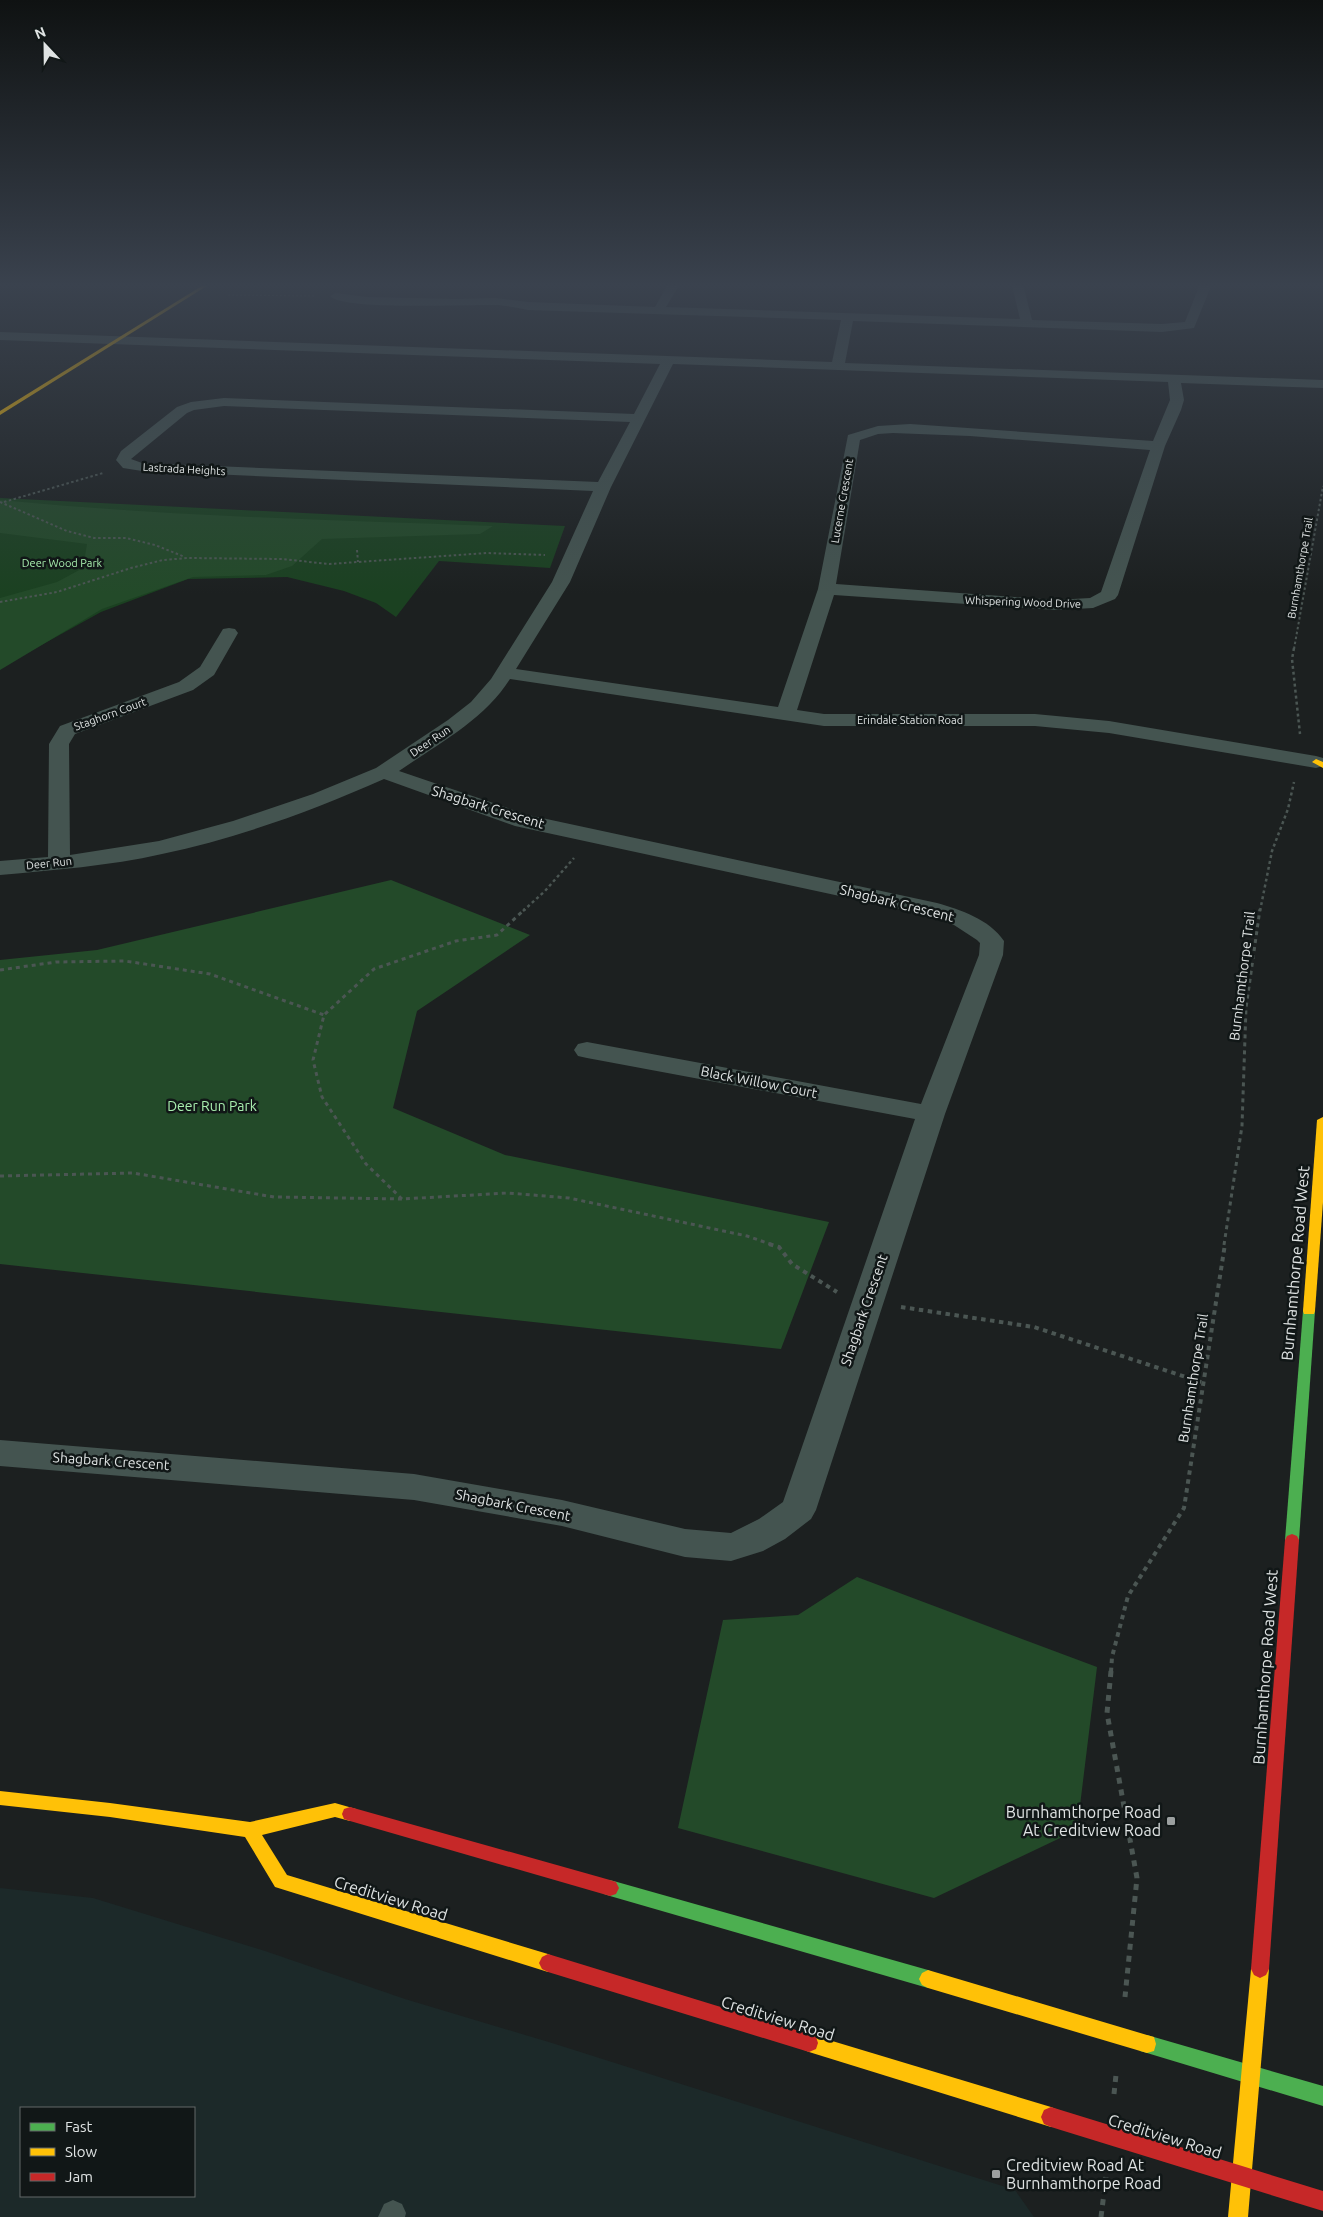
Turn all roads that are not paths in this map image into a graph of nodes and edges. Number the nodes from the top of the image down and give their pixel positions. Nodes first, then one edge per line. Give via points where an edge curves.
1 (41, 387) edge
2 (654, 387) edge
3 (1175, 387) edge
4 (0, 413) edge
5 (638, 418) junction
6 (1158, 446) junction
7 (604, 487) junction
8 (826, 589) junction
9 (229, 633) dead end
10 (504, 673) junction
11 (786, 714) junction
12 (1321, 763) edge
13 (383, 772) junction
14 (59, 863) junction
15 (0, 868) edge
16 (587, 1050) dead end
17 (931, 1114) junction
18 (1323, 1120) edge
19 (0, 1453) edge
20 (0, 1798) edge
21 (250, 1830) junction
22 (1250, 2075) junction
23 (1323, 2096) edge
24 (1242, 2176) junction
25 (1323, 2201) edge
26 (1238, 2217) edge

1 - 4 main road
2 - 5 street, Deer Run
3 - 6 street, Whispering Wood Drive via 1177,400
5 - 7 street, Deer Run
5 - 7 street, Lastrada Heights via 224,402 182,410 126,454 123,460 128,465
6 - 8 street, Whispering Wood Drive via 1109,595 1093,603 1056,605
6 - 8 street, Lucerne Crescent via 921,430 860,433 853,438
7 - 10 street, Deer Run via 562,582
8 - 11 street, Lucerne Crescent
9 - 14 street, Staghorn Court via 207,671 186,686 68,730 60,744
10 - 11 street, Erindale Station Road
10 - 13 street, Deer Run via 478,706 428,744
11 - 12 street, Erindale Station Road via 824,720 1005,720 1109,727
13 - 14 street, Deer Run via 321,799 241,826 160,848
13 - 17 street, Shagbark Crescent via 523,821 929,908 958,917 981,930 992,942 991,955
14 - 15 street, Deer Run
16 - 17 street, Black Willow Court
17 - 19 street, Shagbark Crescent via 798,1510 750,1541 730,1547 685,1543 562,1513 414,1486
18 - 22 main road, Burnhamthorpe Road West
20 - 21 main road
21 - 22 main road via 335,1810 830,1950
21 - 24 main road, Creditview Road via 281,1881
22 - 23 main road
22 - 24 main road, Burnhamthorpe Road West
24 - 25 main road, Creditview Road
24 - 26 main road, Burnhamthorpe Road West

